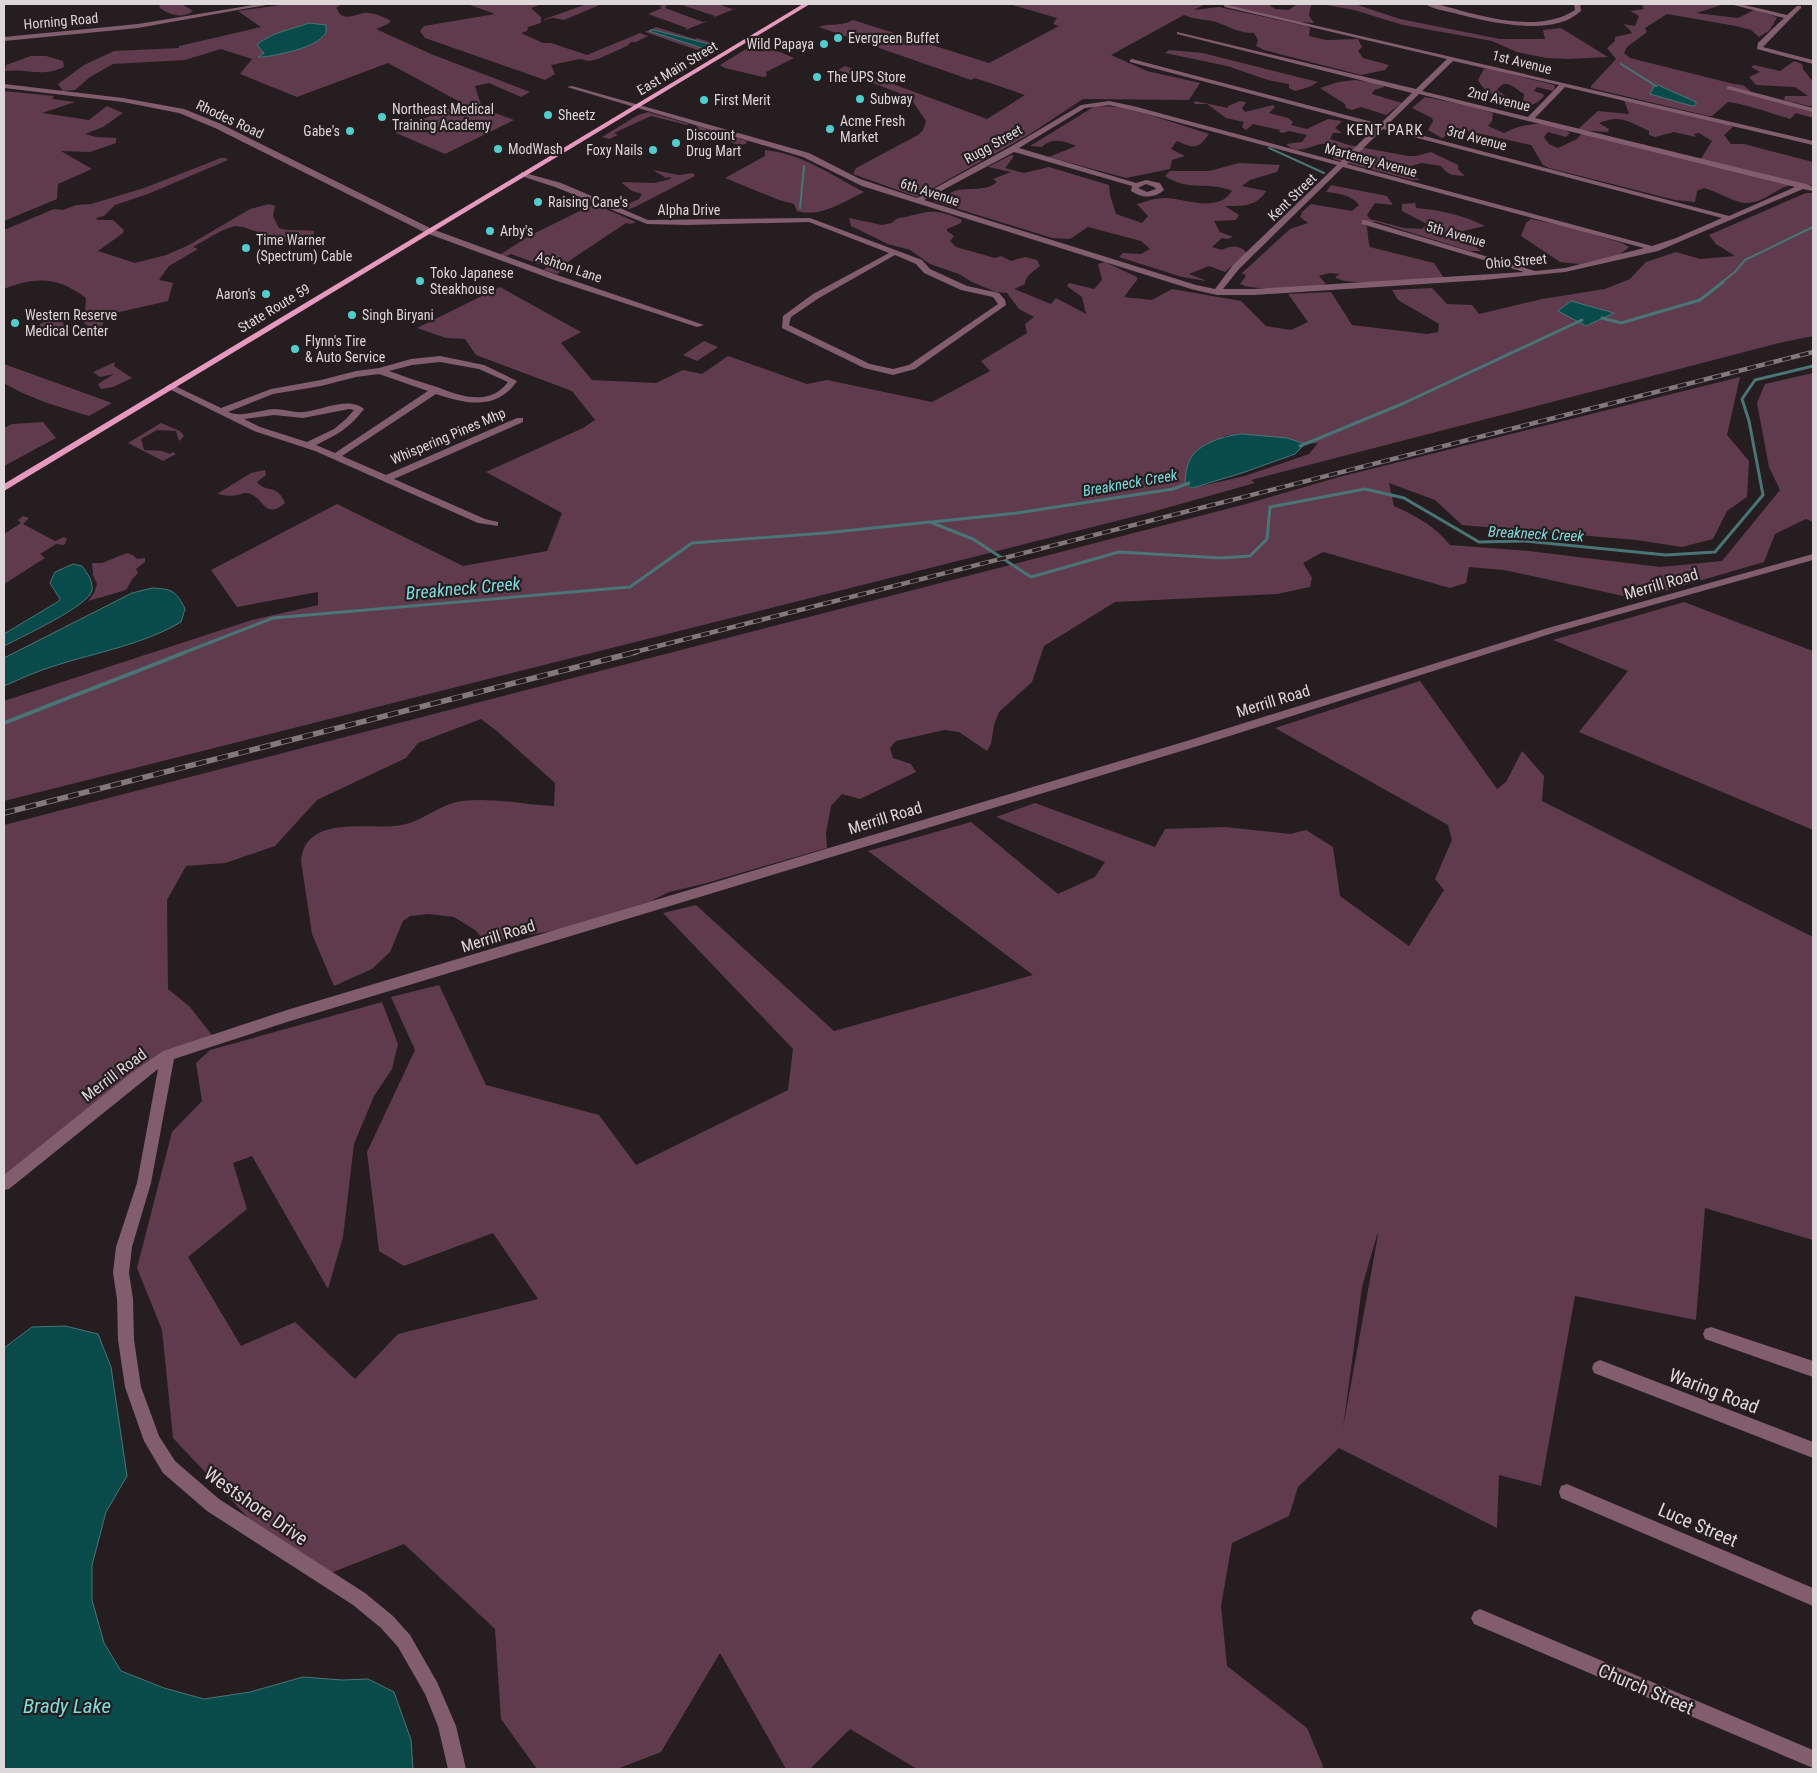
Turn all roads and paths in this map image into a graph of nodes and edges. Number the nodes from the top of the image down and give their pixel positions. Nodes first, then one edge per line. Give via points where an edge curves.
1 (269, 4) edge
2 (808, 4) edge
3 (1428, 4) edge
4 (1577, 4) edge
5 (1733, 4) edge
6 (1225, 5) edge
7 (1799, 7) dead end
8 (1787, 17) junction
9 (1179, 33) dead end
10 (4, 39) edge
11 (1452, 58) junction
12 (1132, 61) dead end
13 (1813, 62) edge
14 (1563, 85) junction
15 (4, 86) edge
16 (570, 87) dead end
17 (1729, 88) dead end
18 (1418, 92) junction
19 (639, 106) junction
20 (1080, 108) joint
21 (1813, 110) edge
22 (1530, 119) junction
23 (1381, 126) junction
24 (1813, 142) edge
25 (1013, 150) junction
26 (559, 153) joint
27 (1342, 166) junction
28 (524, 174) junction
29 (1136, 185) dead end
30 (1803, 186) junction
31 (1813, 189) edge
32 (917, 201) junction
33 (1729, 218) junction
34 (1365, 222) dead end
35 (429, 231) junction
36 (1655, 249) junction
37 (894, 253) junction
38 (1540, 273) junction
39 (1217, 292) junction
40 (700, 325) dead end
41 (380, 371) junction
42 (170, 387) junction
43 (436, 390) junction
44 (222, 411) junction
45 (235, 418) junction
46 (520, 420) dead end
47 (308, 445) junction
48 (336, 456) junction
49 (387, 478) junction
50 (4, 488) edge
51 (494, 524) dead end
52 (1813, 557) edge
53 (168, 1055) junction
54 (4, 1184) edge
55 (1711, 1334) dead end
56 (1600, 1368) dead end
57 (1813, 1369) edge
58 (1813, 1450) edge
59 (1567, 1492) dead end
60 (1813, 1597) edge
61 (1480, 1618) dead end
62 (1813, 1759) edge
63 (457, 1769) edge

1 - 10 street, Horning Road via 138,26
2 - 19 main road, East Main Street
3 - 4 street via 1535,24 1569,18 1578,11
5 - 8 street
6 - 11 street, 1st Avenue
7 - 8 street
8 - 13 street via 1758,47
9 - 18 street, 2nd Avenue
11 - 14 street, 1st Avenue
11 - 18 street, Kent Street
12 - 23 street, 3rd Avenue
14 - 22 street
14 - 24 street, 1st Avenue
15 - 35 street, Rhodes Road via 123,100 181,111 218,126
16 - 19 street, 6th Avenue
17 - 21 street
18 - 22 street, 2nd Avenue
18 - 23 street, Kent Street
19 - 26 main road, East Main Street
19 - 32 street, 6th Avenue via 813,158 852,180
20 - 25 street, Rugg Street
20 - 27 street, Marteney Avenue via 1097,103 1124,106
22 - 30 street, 2nd Avenue
23 - 27 street, Kent Street
23 - 33 street, 3rd Avenue
25 - 29 street
25 - 32 street, Rugg Street
26 - 28 main road, State Route 59
27 - 36 street, Marteney Avenue
27 - 39 street, Kent Street via 1236,267
28 - 35 main road, State Route 59
28 - 37 street, Alpha Drive via 648,222 810,220
30 - 31 street, 2nd Avenue
30 - 33 street, Ohio Street
32 - 39 street, 6th Avenue
33 - 36 street, Ohio Street
34 - 38 street, 5th Avenue
35 - 40 street, Ashton Lane via 556,278
35 - 42 main road, State Route 59
36 - 38 street, Ohio Street
37 - 37 street, Alpha Drive via 919,262 927,271 964,288 996,295 1002,305 915,365 901,371 885,372 867,366 784,326 787,316 810,300
38 - 39 street, Ohio Street
41 - 43 street, Whispering Pines Mhp
41 - 43 street, Whispering Pines Mhp via 411,362 440,360 481,367 513,381 503,392 474,401
41 - 44 street, Whispering Pines Mhp via 271,392
42 - 44 street, Whispering Pines Mhp
42 - 50 main road, State Route 59
43 - 48 street
44 - 45 street, Whispering Pines Mhp
45 - 47 street, Whispering Pines Mhp via 257,429
45 - 47 street via 274,412 303,415 349,406 359,408 353,419 333,434
46 - 49 street, Whispering Pines Mhp
47 - 48 street, Whispering Pines Mhp
48 - 49 street, Whispering Pines Mhp
49 - 51 street, Whispering Pines Mhp
52 - 53 street, Merrill Road via 1517,641 1194,743 287,1016
53 - 54 street, Merrill Road
53 - 63 street, Westshore Drive via 144,1183 124,1247 121,1273 133,1387 152,1441 169,1467 213,1505 359,1599 393,1628 431,1688 447,1726
55 - 57 street
56 - 58 street, Waring Road
59 - 60 street, Luce Street
61 - 62 street, Church Street

